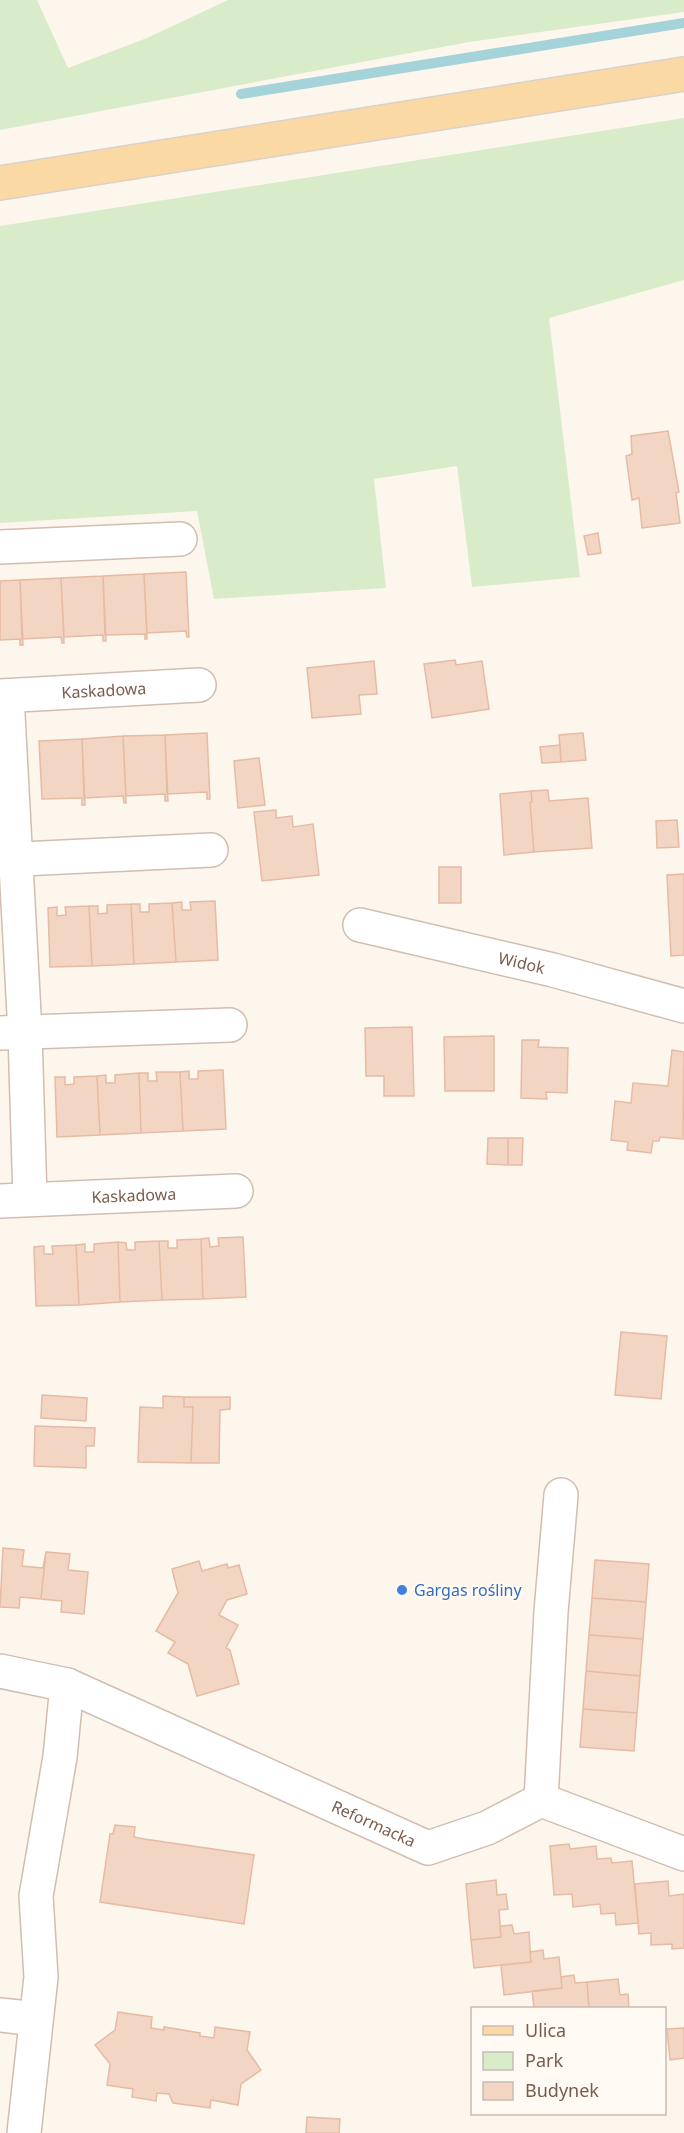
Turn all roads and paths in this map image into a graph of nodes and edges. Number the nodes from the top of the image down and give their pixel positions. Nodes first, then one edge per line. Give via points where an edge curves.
1 (684, 74) edge
2 (0, 183) edge
3 (180, 538) dead end
4 (0, 547) edge
5 (199, 685) dead end
6 (4, 696) edge
7 (211, 850) dead end
8 (8, 860) edge
9 (360, 925) dead end
10 (684, 1006) edge
11 (231, 1024) dead end
12 (12, 1033) edge
13 (236, 1191) dead end
14 (15, 1200) edge
15 (561, 1495) dead end
16 (0, 1671) edge
17 (67, 1685) junction
18 (541, 1800) junction
19 (684, 1854) edge
20 (0, 2015) edge
21 (36, 2019) junction
22 (24, 2133) edge

1 - 2 main road
3 - 4 street
5 - 6 street, Kaskadowa
6 - 8 street, Kaskadowa
7 - 8 street
8 - 12 street, Kaskadowa
9 - 10 street, Widok via 554,970
11 - 12 street
12 - 14 street, Kaskadowa
13 - 14 street, Kaskadowa
15 - 18 street
16 - 17 street, Reformacka
17 - 18 street, Reformacka via 428,1848 487,1828
17 - 21 street via 60,1757 36,1896 41,1977
18 - 19 street
20 - 21 street
21 - 22 street

